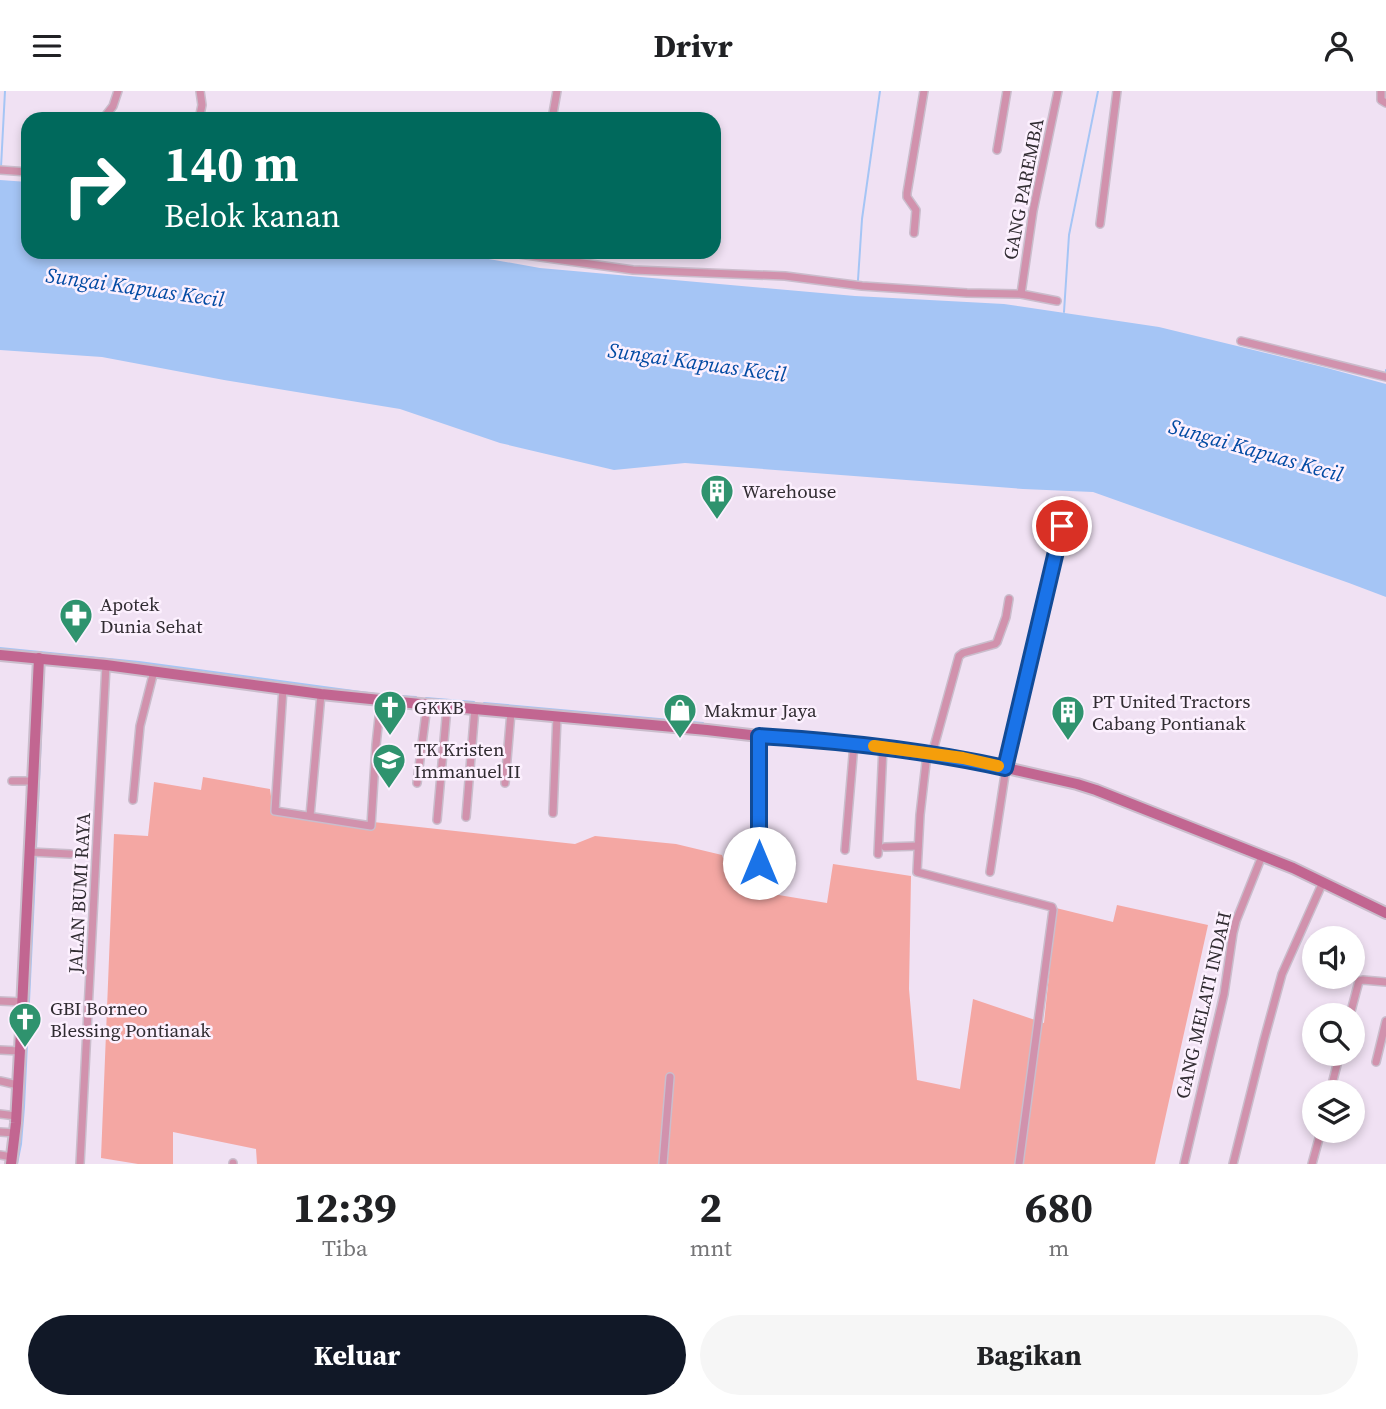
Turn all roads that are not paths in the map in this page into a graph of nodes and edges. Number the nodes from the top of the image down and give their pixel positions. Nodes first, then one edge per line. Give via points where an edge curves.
1 (118, 91) edge
2 (200, 91) edge
3 (557, 91) edge
4 (924, 91) edge
5 (1007, 91) edge
6 (1058, 91) edge
7 (1117, 91) edge
8 (1381, 91) edge
9 (1386, 103) edge
10 (108, 112) edge
11 (200, 112) edge
12 (553, 112) edge
13 (997, 150) dead end
14 (0, 170) edge
15 (21, 171) edge
16 (1100, 224) dead end
17 (914, 233) dead end
18 (551, 259) edge
19 (1020, 294) junction
20 (1057, 301) dead end
21 (1241, 341) dead end
22 (1386, 377) edge
23 (1062, 526) dead end
24 (1009, 599) dead end
25 (0, 655) edge
26 (39, 658) junction
27 (106, 664) junction
28 (154, 671) junction
29 (283, 688) junction
30 (321, 694) junction
31 (381, 699) junction
32 (426, 705) junction
33 (447, 706) junction
34 (475, 708) junction
35 (511, 712) junction
36 (557, 716) junction
37 (759, 736) junction
38 (854, 744) junction
39 (883, 747) junction
40 (929, 754) junction
41 (1006, 768) junction
42 (12, 781) dead end
43 (34, 781) junction
44 (417, 783) dead end
45 (505, 783) dead end
46 (133, 800) dead end
47 (553, 813) dead end
48 (310, 816) junction
49 (467, 817) dead end
50 (437, 820) dead end
51 (918, 846) junction
52 (845, 851) dead end
53 (34, 852) junction
54 (71, 854) dead end
55 (1262, 856) junction
56 (759, 863) dead end
57 (990, 872) dead end
58 (1324, 882) junction
59 (1386, 913) edge
60 (1386, 982) edge
61 (0, 1001) edge
62 (23, 1002) junction
63 (1353, 1003) edge
64 (1386, 1021) edge
65 (0, 1050) edge
66 (20, 1052) junction
67 (1376, 1062) dead end
68 (670, 1077) dead end
69 (0, 1081) edge
70 (18, 1085) junction
71 (0, 1114) edge
72 (16, 1116) junction
73 (0, 1132) edge
74 (15, 1133) junction
75 (1318, 1143) edge
76 (8, 1159) edge
77 (80, 1164) edge
78 (663, 1164) edge
79 (1019, 1164) edge
80 (1184, 1164) edge
81 (1233, 1164) edge
82 (1312, 1164) edge

1 - 10 street
2 - 11 street
3 - 12 street
4 - 17 street via 907,195 916,210
5 - 13 street
6 - 19 street, GANG PAREMBA
7 - 16 street
8 - 9 street via 1380,99
14 - 15 street
18 - 19 street via 633,270
19 - 20 street
21 - 22 street
23 - 41 street
24 - 40 street via 997,642 959,656
25 - 26 main road
26 - 27 main road
26 - 43 main road
27 - 28 main road
27 - 77 street, JALAN BUMI RAYA
28 - 29 main road
28 - 46 street via 142,714
29 - 30 main road
29 - 48 street via 275,811
30 - 31 main road
30 - 48 street
31 - 32 main road
31 - 48 street via 371,826
32 - 33 main road
32 - 44 street
33 - 34 main road
33 - 50 street
34 - 35 main road
34 - 49 street
35 - 36 main road
35 - 45 street
36 - 37 main road
36 - 47 street
37 - 38 main road
37 - 56 street
38 - 39 main road
38 - 52 street
39 - 40 main road
39 - 51 street via 878,819 881,851
40 - 41 main road
40 - 51 street
41 - 55 main road via 1096,790
41 - 57 street
42 - 43 street
43 - 53 main road
51 - 79 street via 918,872 1053,910
53 - 54 street
53 - 62 main road
55 - 58 main road
55 - 80 street, GANG MELATI INDAH via 1236,921 1224,994
58 - 59 main road
58 - 81 street via 1282,974
60 - 63 street via 1359,981
61 - 62 street
62 - 66 main road
64 - 67 street
65 - 66 street
66 - 70 main road
68 - 78 street
69 - 70 street
70 - 72 main road
71 - 72 street
72 - 74 main road
73 - 74 street
74 - 76 main road
75 - 82 street

